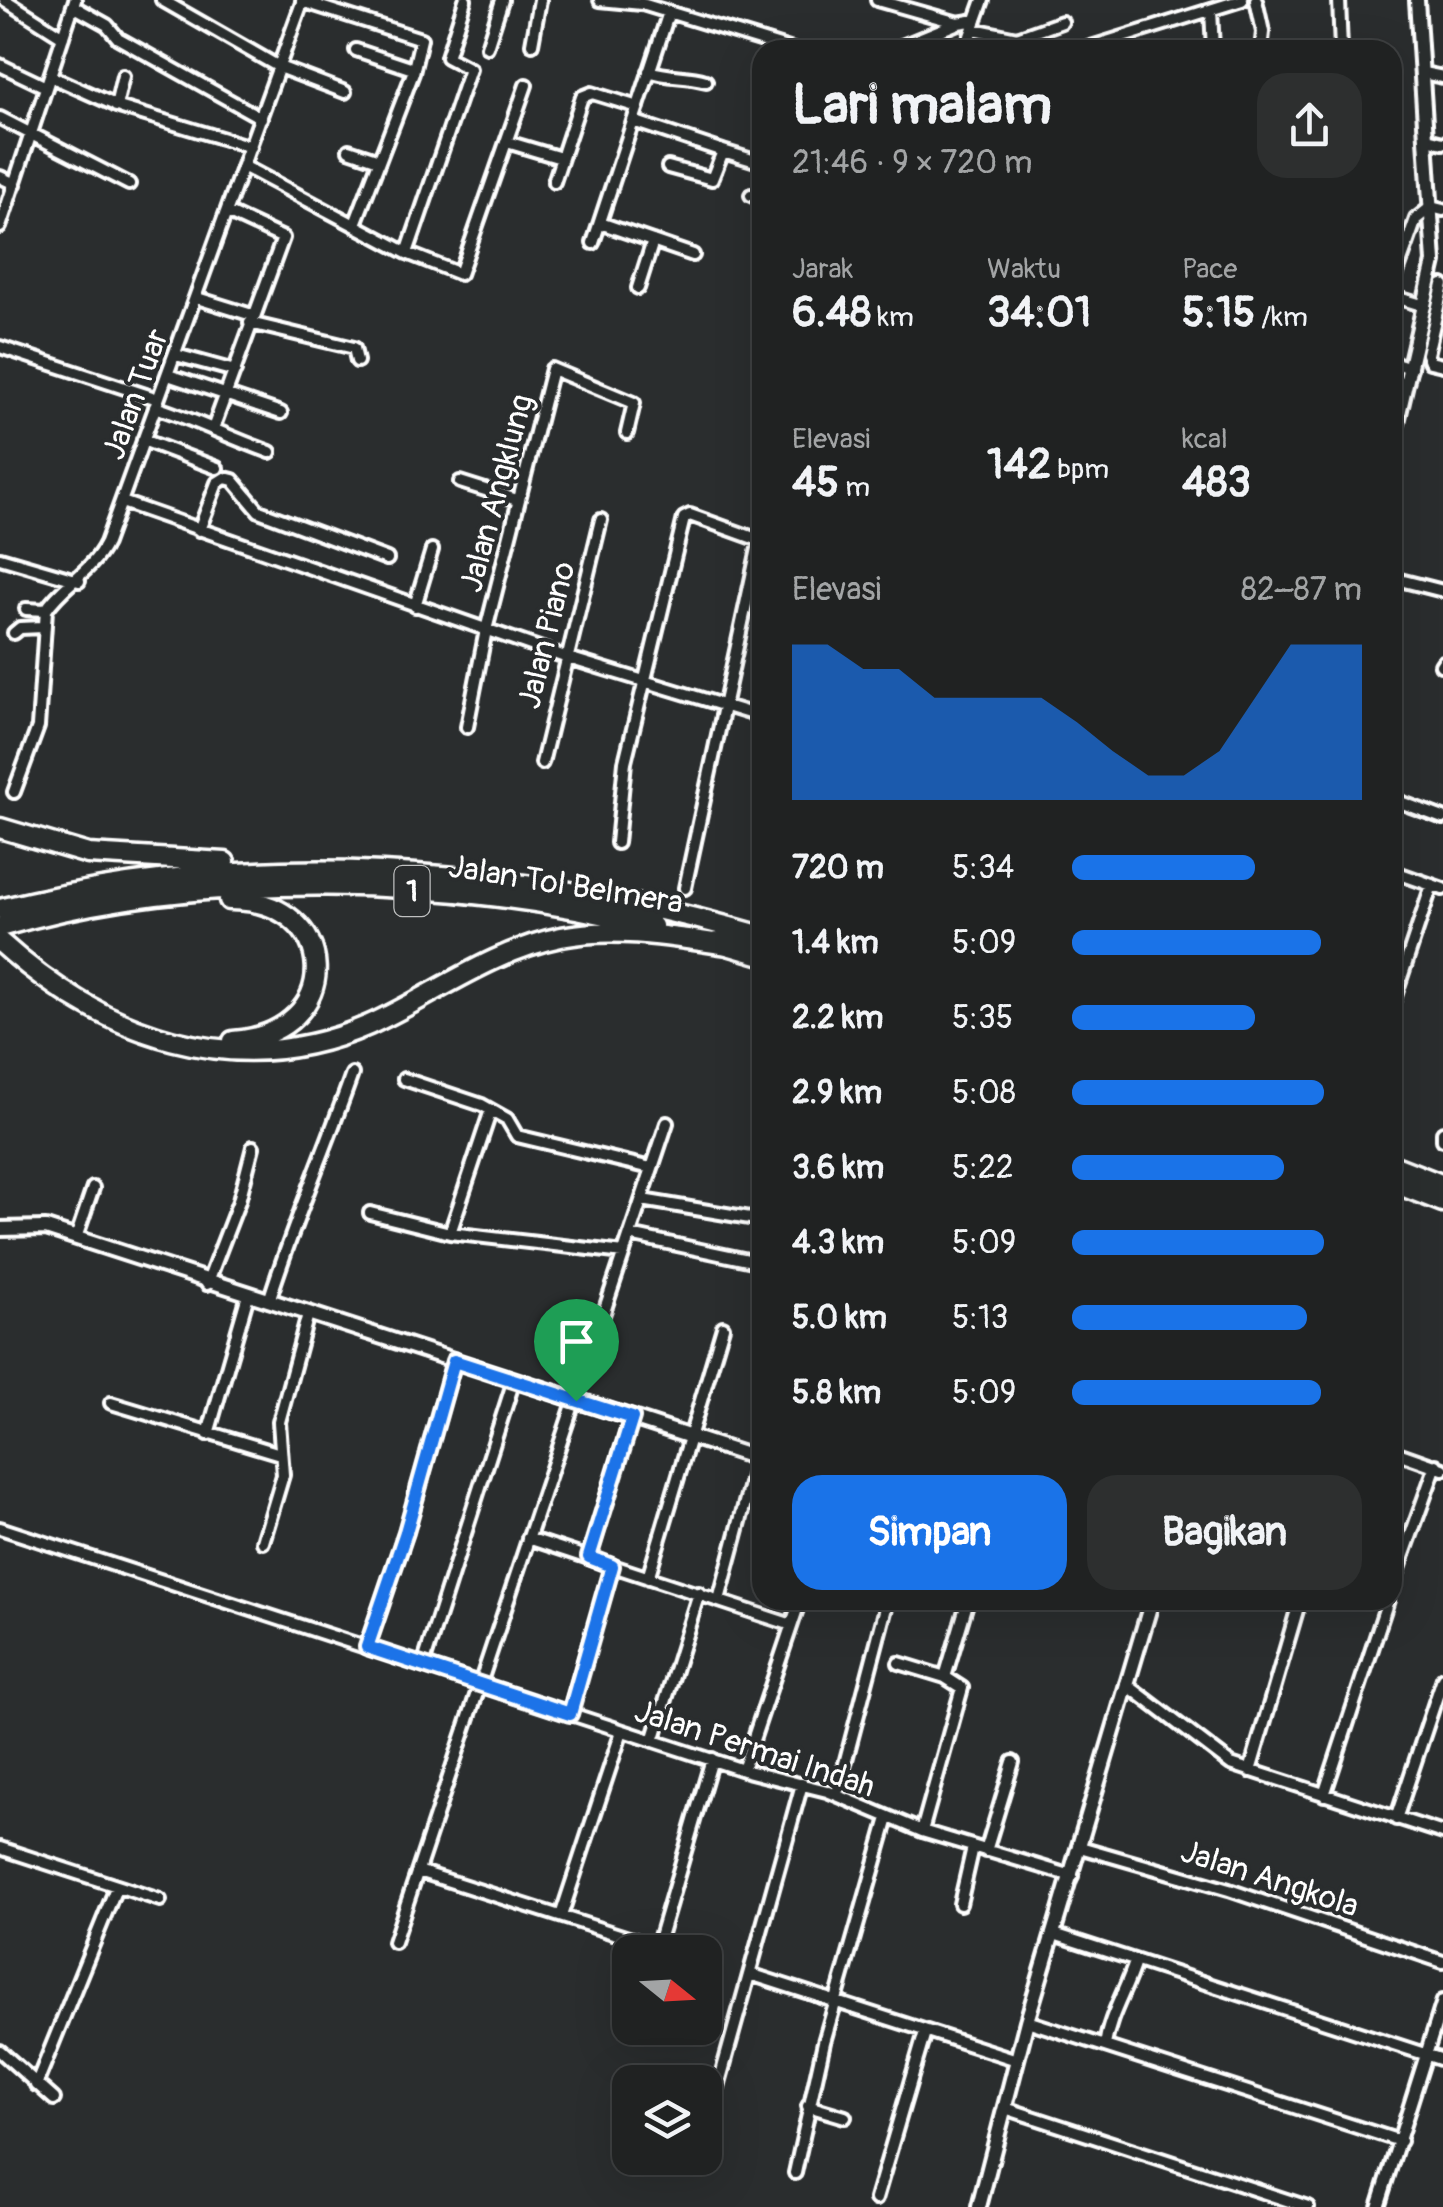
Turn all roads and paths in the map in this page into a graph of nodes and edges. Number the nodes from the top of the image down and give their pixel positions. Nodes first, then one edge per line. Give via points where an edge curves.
1 (5, 0) edge
2 (162, 0) edge
3 (288, 0) edge
4 (465, 0) edge
5 (502, 0) edge
6 (540, 0) edge
7 (600, 0) edge
8 (877, 0) edge
9 (983, 0) edge
10 (1242, 0) edge
11 (1256, 0) edge
12 (1338, 0) edge
13 (1417, 0) edge
14 (302, 2) edge
15 (1228, 2) edge
16 (74, 3) edge
17 (1211, 10) junction
18 (669, 12) junction
19 (958, 22) junction
20 (1062, 22) dead end
21 (974, 25) junction
22 (64, 37) junction
23 (761, 40) edge
24 (916, 40) edge
25 (969, 40) edge
26 (1114, 40) edge
27 (1212, 40) edge
28 (1262, 40) edge
29 (1341, 40) edge
30 (532, 44) dead end
31 (488, 47) dead end
32 (356, 50) dead end
33 (0, 65) edge
34 (278, 67) junction
35 (412, 69) junction
36 (650, 71) junction
37 (1423, 73) junction
38 (123, 76) dead end
39 (1443, 76) edge
40 (48, 82) junction
41 (706, 82) dead end
42 (526, 85) dead end
43 (345, 92) dead end
44 (116, 106) junction
45 (638, 107) junction
46 (0, 118) edge
47 (261, 118) junction
48 (633, 122) junction
49 (32, 133) junction
50 (1427, 139) junction
51 (507, 142) junction
52 (1443, 143) edge
53 (251, 147) junction
54 (349, 150) dead end
55 (723, 151) junction
56 (561, 158) junction
57 (378, 160) junction
58 (752, 160) edge
59 (668, 167) dead end
60 (245, 168) junction
61 (0, 177) edge
62 (554, 182) dead end
63 (15, 184) junction
64 (129, 184) dead end
65 (1437, 208) edge
66 (227, 212) junction
67 (600, 222) junction
68 (355, 224) junction
69 (0, 227) edge
70 (654, 241) junction
71 (592, 243) dead end
72 (407, 253) junction
73 (693, 255) dead end
74 (1402, 259) edge
75 (1443, 284) edge
76 (638, 288) dead end
77 (196, 298) junction
78 (1402, 298) edge
79 (1429, 303) edge
80 (251, 319) junction
81 (0, 347) edge
82 (176, 355) junction
83 (357, 361) dead end
84 (1402, 365) edge
85 (1443, 365) edge
86 (1411, 368) junction
87 (235, 370) junction
88 (168, 375) junction
89 (227, 396) junction
90 (157, 403) junction
91 (1402, 404) edge
92 (282, 414) dead end
93 (214, 426) junction
94 (627, 433) dead end
95 (144, 440) junction
96 (270, 452) dead end
97 (216, 468) dead end
98 (460, 482) dead end
99 (517, 500) junction
100 (122, 502) junction
101 (600, 520) dead end
102 (199, 530) junction
103 (752, 534) edge
104 (432, 550) dead end
105 (0, 558) edge
106 (387, 559) dead end
107 (752, 579) edge
108 (79, 581) junction
109 (1402, 581) edge
110 (1443, 592) edge
111 (415, 606) junction
112 (26, 609) dead end
113 (46, 610) junction
114 (43, 627) junction
115 (486, 630) junction
116 (14, 633) dead end
117 (565, 657) junction
118 (644, 680) junction
119 (722, 704) junction
120 (752, 714) edge
121 (467, 727) dead end
122 (542, 762) dead end
123 (14, 792) dead end
124 (1402, 803) edge
125 (1443, 818) edge
126 (0, 828) edge
127 (616, 843) dead end
128 (348, 869) junction
129 (1402, 875) edge
130 (1437, 887) edge
131 (685, 888) dead end
132 (134, 900) junction
133 (0, 908) edge
134 (0, 928) edge
135 (752, 933) edge
136 (0, 942) edge
137 (728, 945) junction
138 (752, 952) edge
139 (25, 958) junction
140 (1402, 979) edge
141 (352, 1074) dead end
142 (404, 1079) dead end
143 (491, 1110) junction
144 (666, 1122) dead end
145 (1443, 1132) edge
146 (1443, 1140) edge
147 (253, 1147) dead end
148 (651, 1168) junction
149 (1402, 1169) edge
150 (1443, 1185) edge
151 (1402, 1186) edge
152 (93, 1188) dead end
153 (642, 1200) junction
154 (1443, 1202) edge
155 (370, 1213) dead end
156 (752, 1218) edge
157 (0, 1229) edge
158 (450, 1234) junction
159 (630, 1235) junction
160 (76, 1238) junction
161 (624, 1253) junction
162 (752, 1260) edge
163 (207, 1284) junction
164 (248, 1296) junction
165 (269, 1302) junction
166 (308, 1314) junction
167 (723, 1327) dead end
168 (454, 1361) junction
169 (514, 1380) junction
170 (576, 1401) junction
171 (111, 1403) dead end
172 (632, 1418) junction
173 (208, 1434) junction
174 (689, 1435) junction
175 (280, 1454) junction
176 (1402, 1454) edge
177 (752, 1456) edge
178 (1440, 1467) edge
179 (752, 1487) edge
180 (0, 1528) edge
181 (528, 1538) junction
182 (263, 1542) dead end
183 (589, 1557) junction
184 (1402, 1563) edge
185 (612, 1566) junction
186 (648, 1578) junction
187 (699, 1593) junction
188 (719, 1600) junction
189 (795, 1610) edge
190 (885, 1610) edge
191 (965, 1610) edge
192 (1149, 1610) edge
193 (1297, 1610) edge
194 (1385, 1610) edge
195 (789, 1624) junction
196 (367, 1647) junction
197 (899, 1663) dead end
198 (423, 1665) junction
199 (945, 1678) junction
200 (1443, 1678) edge
201 (482, 1684) junction
202 (1126, 1684) junction
203 (570, 1714) junction
204 (622, 1730) junction
205 (653, 1741) junction
206 (712, 1759) junction
207 (1013, 1762) dead end
208 (744, 1770) junction
209 (1250, 1771) junction
210 (802, 1784) junction
211 (837, 1794) junction
212 (1324, 1795) junction
213 (888, 1818) junction
214 (1396, 1818) junction
215 (922, 1831) junction
216 (1443, 1833) edge
217 (1080, 1846) junction
218 (973, 1847) junction
219 (0, 1848) edge
220 (986, 1850) junction
221 (418, 1870) junction
222 (1072, 1876) junction
223 (116, 1888) junction
224 (160, 1900) dead end
225 (960, 1904) dead end
226 (560, 1916) junction
227 (1054, 1934) junction
228 (394, 1942) dead end
229 (1134, 1962) junction
230 (1443, 1962) edge
231 (750, 1974) junction
232 (1443, 2001) edge
233 (835, 2005) junction
234 (1027, 2021) junction
235 (925, 2032) junction
236 (1105, 2046) junction
237 (0, 2052) edge
238 (1429, 2055) junction
239 (1018, 2060) junction
240 (1443, 2060) edge
241 (722, 2073) edge
242 (36, 2084) junction
243 (54, 2099) dead end
244 (808, 2106) junction
245 (1005, 2108) junction
246 (845, 2117) dead end
247 (1400, 2141) junction
248 (794, 2173) dead end
249 (876, 2199) dead end
250 (982, 2206) edge
251 (1308, 2207) edge
252 (1378, 2207) edge

1 - 22 street
2 - 34 street
3 - 14 street
4 - 72 street via 447,57 470,69
5 - 31 street
6 - 30 street
7 - 18 street
8 - 19 street
9 - 21 street
10 - 15 street
11 - 28 street
12 - 29 street
13 - 37 street
14 - 34 street, Jalan Tuar
14 - 35 street via 421,39
15 - 17 street
16 - 22 street
16 - 47 street via 118,38
17 - 26 street
17 - 27 street
18 - 23 street
18 - 36 street
19 - 21 street
19 - 24 street
20 - 21 street via 1017,38
21 - 25 street
22 - 40 street
32 - 35 street
33 - 40 street
34 - 43 street
34 - 47 street, Jalan Tuar
35 - 57 street
36 - 41 street
36 - 45 street
37 - 39 street
37 - 50 street
38 - 44 street
40 - 44 street
40 - 49 street
42 - 51 street
44 - 53 street
45 - 48 street
45 - 56 street via 582,97
46 - 49 street
47 - 53 street, Jalan Tuar
48 - 55 street
48 - 67 street
49 - 63 street
49 - 64 street
50 - 52 street
50 - 65 street
51 - 56 street
51 - 72 street via 460,274
53 - 60 street, Jalan Tuar
54 - 57 street
55 - 58 street
55 - 59 street via 712,179
56 - 62 street
57 - 68 street
60 - 66 street, Jalan Tuar
60 - 68 street
61 - 63 street
63 - 69 street
65 - 74 street via 1416,219
65 - 79 street
66 - 77 street, Jalan Tuar
66 - 80 street via 283,238
67 - 70 street
67 - 71 street
68 - 72 street
70 - 73 street
70 - 76 street
75 - 79 street
77 - 80 street
77 - 82 street, Jalan Tuar
78 - 79 street
79 - 85 street via 1426,354
79 - 86 street
80 - 83 street via 354,348
80 - 87 street
81 - 90 street
82 - 87 street
82 - 88 street, Jalan Tuar
84 - 86 street
86 - 91 street
87 - 89 street
88 - 89 street
88 - 90 street, Jalan Tuar
89 - 92 street
89 - 93 street
90 - 93 street
90 - 95 street, Jalan Tuar
93 - 96 street
94 - 99 street, Jalan Angklung via 632,401 552,369
95 - 97 street
95 - 100 street, Jalan Tuar
98 - 99 street
99 - 115 street, Jalan Angklung
100 - 102 street
100 - 108 street, Jalan Tuar via 98,559
101 - 117 street, Jalan Piano
102 - 106 street via 225,478 259,511
102 - 111 street
103 - 118 street via 690,514 684,518
104 - 111 street
105 - 108 street
107 - 119 street
108 - 113 street, Jalan Tuar via 56,594
109 - 110 street
111 - 115 street
112 - 113 street
113 - 114 street
114 - 116 street
114 - 123 street via 38,727
115 - 117 street
115 - 121 street, Jalan Angklung
117 - 118 street
117 - 122 street, Jalan Piano
118 - 119 street
118 - 127 street
119 - 120 street
119 - 131 street
124 - 125 street
126 - 128 highway via 104,856
128 - 133 highway, Jalan Tol Belmera / 1 via 147,880
128 - 135 highway, Jalan Tol Belmera / 1 via 549,889
129 - 130 street
130 - 140 street
132 - 134 highway, Jalan Tol Belmera / 1
132 - 137 highway, Jalan Tol Belmera / 1 via 313,887 451,894 621,918
132 - 139 highway via 242,900 285,913 311,941 317,972 306,1006 268,1035 203,1040 104,1008
134 - 139 highway
136 - 139 highway
137 - 138 highway, Jalan Tol Belmera / 1
137 - 139 highway via 617,932 560,937 496,958 367,1026 293,1048 249,1052 186,1047 137,1032 82,1005
141 - 165 street
142 - 143 street
143 - 148 street via 517,1136
143 - 158 street
144 - 148 street
145 - 146 street
147 - 163 street via 240,1202
148 - 153 street
149 - 150 highway
151 - 154 highway
152 - 160 street
153 - 156 street
153 - 159 street
155 - 158 street
157 - 160 street via 30,1226
158 - 161 street
159 - 161 street
159 - 162 street
160 - 163 street
161 - 170 street
163 - 164 street
164 - 165 street
164 - 173 street
165 - 166 street
166 - 168 street
166 - 175 street via 280,1422
167 - 174 street
168 - 169 street
168 - 196 street
169 - 170 street
169 - 198 street
170 - 172 street
170 - 181 street
171 - 173 street
172 - 174 street
172 - 183 street
173 - 175 street
174 - 177 street
174 - 186 street
175 - 182 street via 283,1475
176 - 178 street
178 - 184 street
179 - 188 street
180 - 196 street, Jalan Permai Indah
181 - 183 street
181 - 201 street
183 - 185 street
185 - 186 street
185 - 203 street
186 - 187 street
187 - 188 street
187 - 205 street
188 - 195 street
189 - 195 street
190 - 211 street
191 - 199 street
192 - 202 street
193 - 209 street
194 - 212 street
195 - 208 street
196 - 198 street, Jalan Permai Indah
197 - 199 street
198 - 201 street, Jalan Permai Indah
199 - 215 street via 959,1683 962,1695
200 - 214 street
201 - 203 street, Jalan Permai Indah
201 - 221 street
202 - 209 street via 1222,1759
202 - 217 street
203 - 204 street, Jalan Permai Indah
204 - 205 street, Jalan Permai Indah
204 - 226 street
205 - 206 street, Jalan Permai Indah
206 - 208 street, Jalan Permai Indah
206 - 226 street via 661,1944 653,1947
207 - 220 street
208 - 210 street, Jalan Permai Indah
209 - 212 street
210 - 211 street, Jalan Permai Indah
210 - 231 street
211 - 213 street, Jalan Permai Indah
212 - 214 street
213 - 215 street, Jalan Permai Indah
213 - 233 street
214 - 216 street
215 - 218 street, Jalan Permai Indah
217 - 222 street
217 - 230 street, Jalan Angkola
218 - 220 street, Jalan Permai Indah
218 - 225 street
219 - 223 street
220 - 222 street, Jalan Permai Indah
221 - 226 street
221 - 228 street
222 - 227 street
223 - 224 street
223 - 242 street
227 - 229 street
227 - 234 street
229 - 236 street
229 - 238 street
231 - 233 street
231 - 241 street
232 - 238 street
233 - 235 street
233 - 244 street
234 - 236 street
234 - 239 street
235 - 239 street
235 - 249 street
236 - 247 street
237 - 242 street
238 - 240 street
238 - 247 street
239 - 245 street
242 - 243 street
244 - 246 street
244 - 248 street
245 - 250 street
245 - 251 street
247 - 252 street

